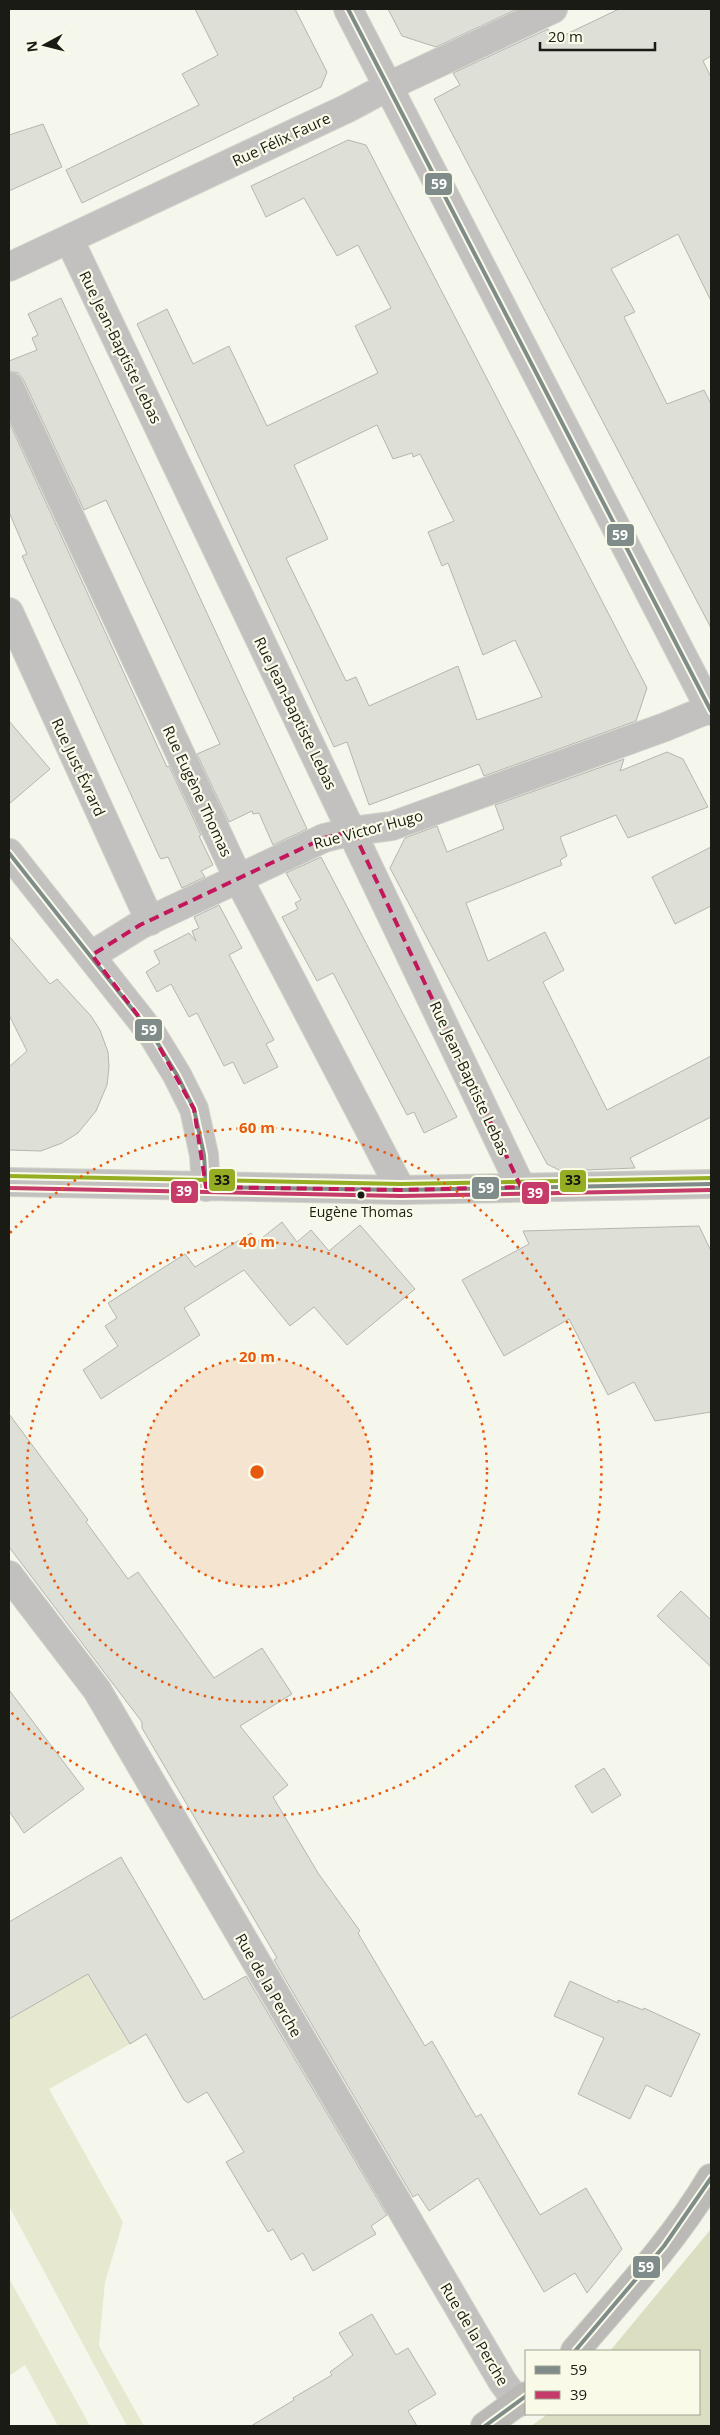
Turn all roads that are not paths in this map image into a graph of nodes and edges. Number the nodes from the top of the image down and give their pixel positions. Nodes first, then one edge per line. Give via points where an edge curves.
1 (348, 9) edge
2 (553, 9) edge
3 (389, 86) junction
4 (69, 239) junction
5 (9, 267) edge
6 (9, 386) edge
7 (9, 612) edge
8 (711, 709) edge
9 (353, 831) junction
10 (9, 853) edge
11 (238, 878) junction
12 (150, 921) junction
13 (92, 956) junction
14 (9, 1182) edge
15 (711, 1184) edge
16 (206, 1187) junction
17 (521, 1187) junction
18 (400, 1190) junction
19 (9, 1576) edge
20 (711, 2178) edge
21 (576, 2350) edge
22 (522, 2399) edge
23 (486, 2426) edge

1 - 3 street
2 - 3 street, Rue Félix Faure
3 - 4 street, Rue Félix Faure
3 - 8 street
4 - 5 street, Rue Félix Faure
4 - 9 street, Rue Jean-Baptiste Lebas
6 - 11 street, Rue Eugène Thomas
7 - 12 street, Rue Just Évrard
8 - 9 street, Rue Victor Hugo via 392,826
9 - 11 street, Rue Victor Hugo via 324,838
9 - 17 street, Rue Jean-Baptiste Lebas
10 - 13 street
11 - 12 street, Rue Victor Hugo
11 - 18 street, Rue Eugène Thomas
12 - 13 street, Rue Victor Hugo
13 - 16 street via 152,1034 194,1108 204,1155
14 - 16 street
15 - 17 street
16 - 18 street
17 - 18 street
19 - 22 street, Rue de la Perche via 97,1690 492,2363
20 - 21 main road via 654,2259
22 - 23 main road

